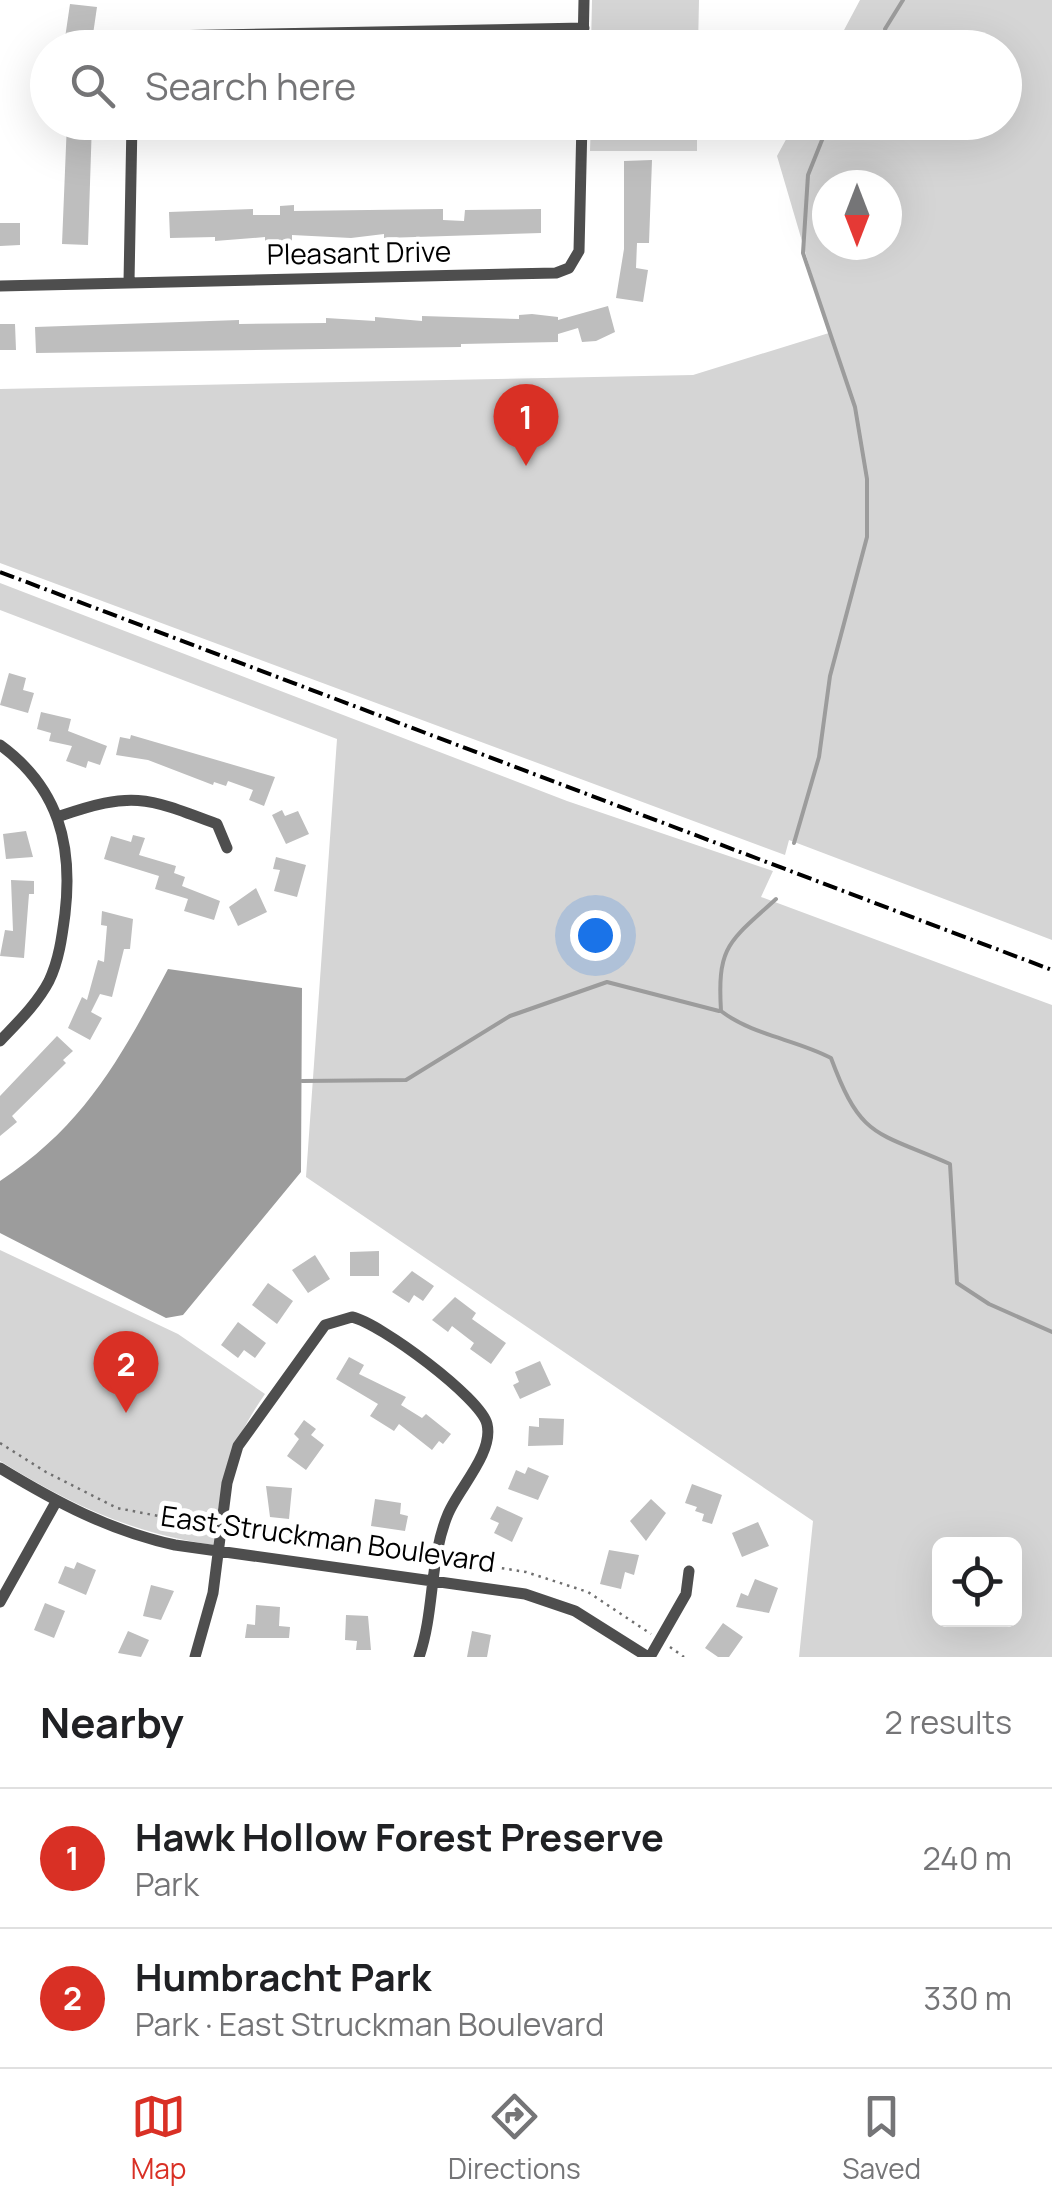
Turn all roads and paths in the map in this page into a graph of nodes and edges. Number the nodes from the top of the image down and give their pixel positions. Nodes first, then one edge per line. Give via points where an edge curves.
1 (584, 0) edge
2 (584, 28) joint
3 (479, 30) edge
4 (132, 140) edge
5 (582, 140) edge
6 (130, 282) junction
7 (0, 286) edge
8 (0, 745) edge
9 (60, 816) junction
10 (227, 848) dead end
11 (0, 1041) edge
12 (0, 1443) edge
13 (0, 1468) edge
14 (56, 1502) junction
15 (222, 1528) junction
16 (218, 1551) junction
17 (438, 1558) junction
18 (689, 1571) dead end
19 (434, 1580) junction
20 (0, 1602) edge
21 (661, 1640) junction
22 (195, 1657) edge
23 (419, 1657) edge
24 (649, 1657) edge
25 (684, 1657) edge

1 - 2 street
2 - 3 street
4 - 6 street
5 - 6 street, Pleasant Drive via 579,251 564,271
6 - 7 street, Pleasant Drive
8 - 9 street via 25,763
9 - 10 street via 112,799 155,801 217,824
9 - 11 street via 69,879 56,962 43,990
12 - 15 path via 117,1508
13 - 14 street, East Struckman Boulevard
14 - 16 street, East Struckman Boulevard via 122,1531
14 - 20 street
15 - 16 street
15 - 17 path
15 - 17 street via 230,1467 251,1424 325,1325 352,1317 481,1407 488,1436 444,1524
16 - 19 street, East Struckman Boulevard
16 - 22 street
17 - 19 street
17 - 21 path via 526,1572 588,1592
18 - 21 street via 686,1594
19 - 23 street
19 - 24 street, East Struckman Boulevard via 556,1604
21 - 24 street
21 - 25 path

